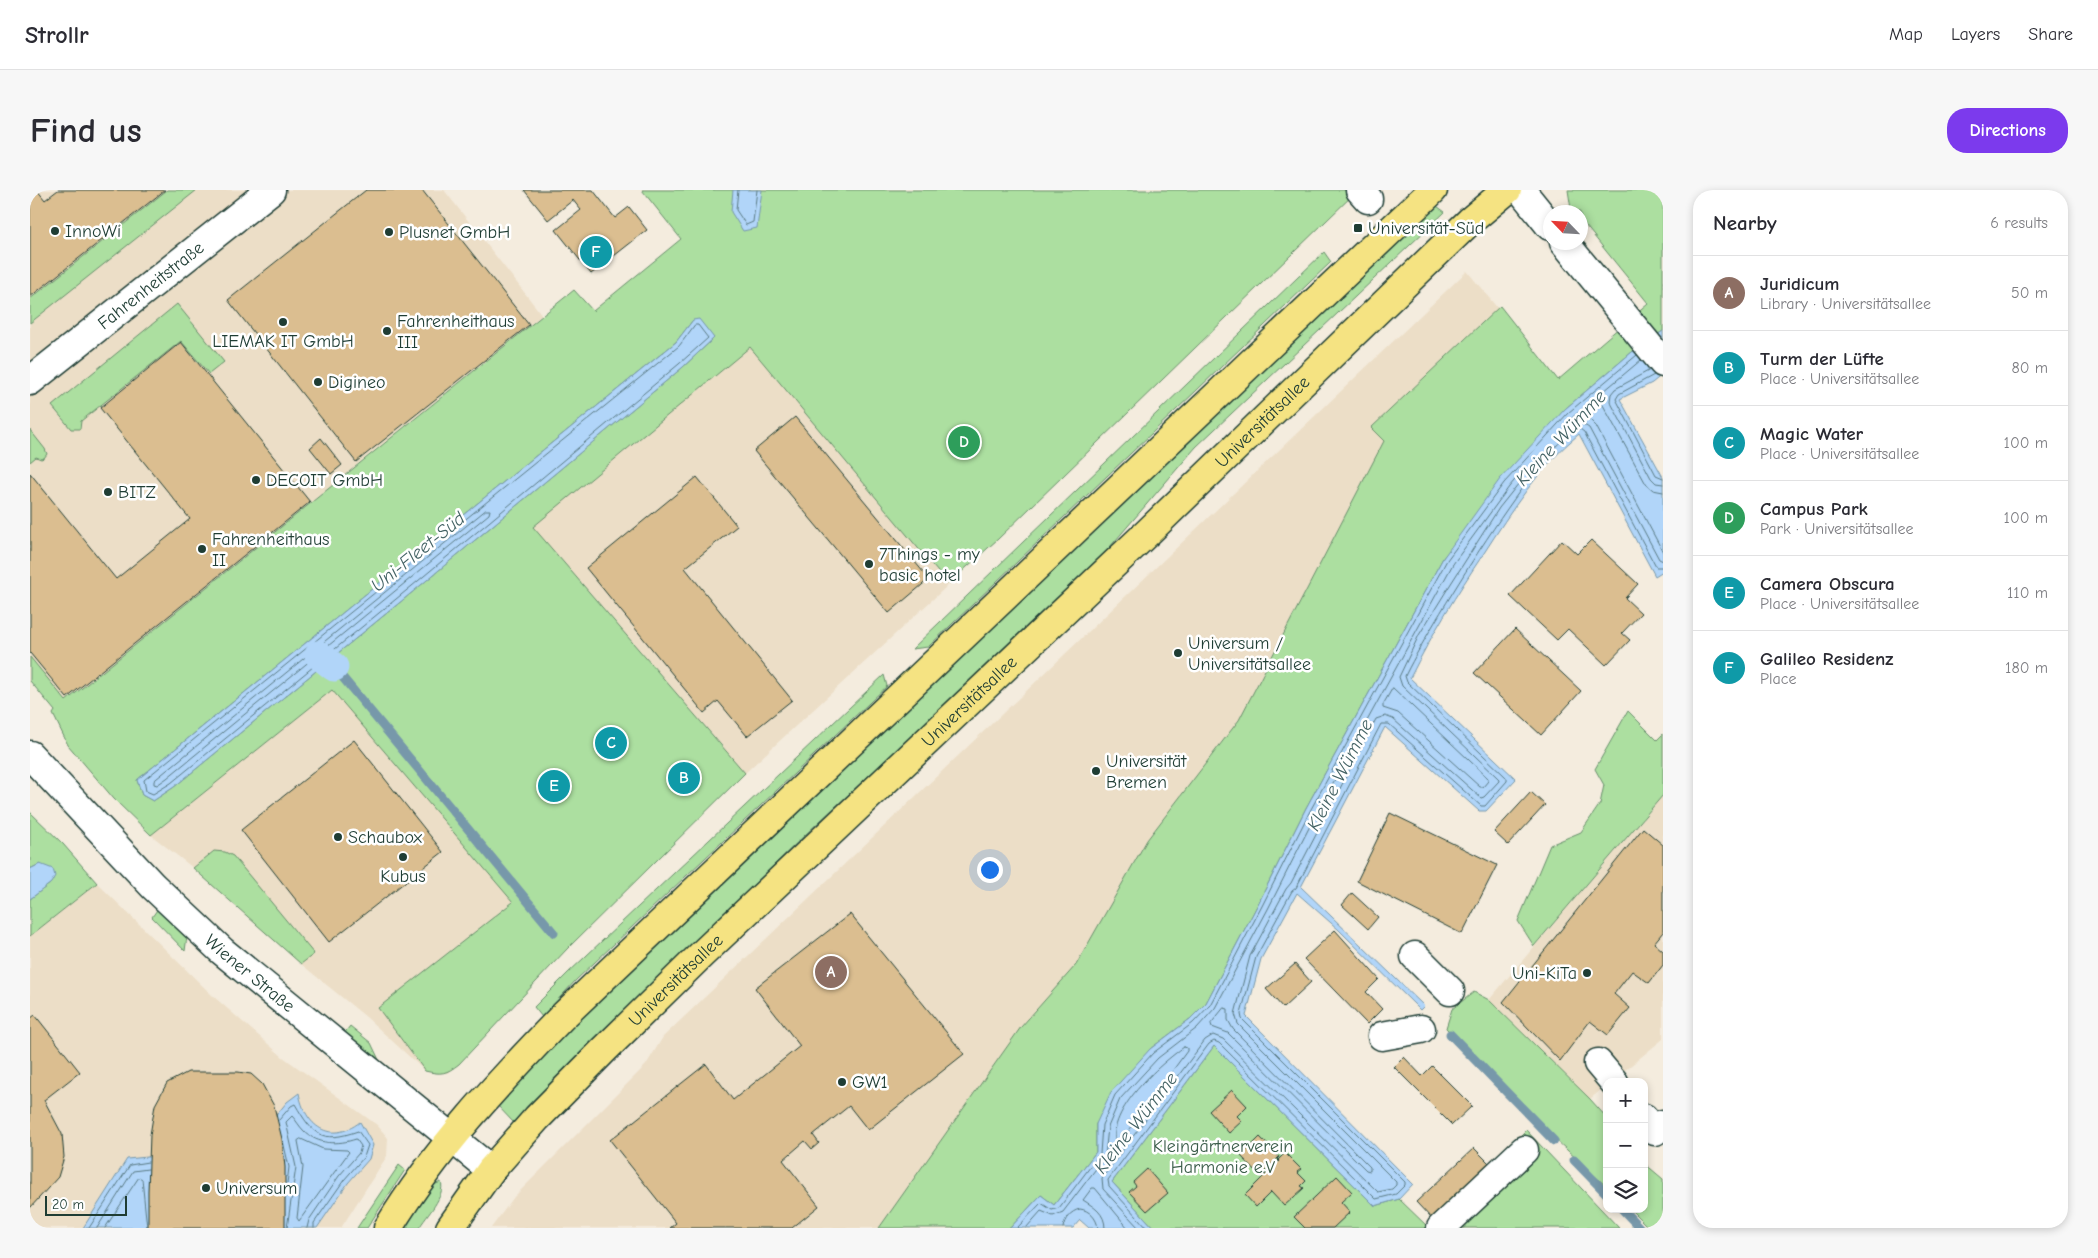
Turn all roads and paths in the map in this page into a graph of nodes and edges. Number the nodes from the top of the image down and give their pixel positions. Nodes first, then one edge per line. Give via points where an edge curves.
1 (271, 190) edge
2 (1433, 190) edge
3 (1507, 190) edge
4 (1521, 190) edge
5 (1543, 217) edge
6 (1570, 250) edge
7 (1663, 362) edge
8 (30, 380) edge
9 (30, 755) edge
10 (1415, 956) dead end
11 (1450, 991) dead end
12 (1420, 1029) dead end
13 (1382, 1036) dead end
14 (452, 1138) junction
15 (1524, 1150) dead end
16 (491, 1170) junction
17 (388, 1228) edge
18 (450, 1228) edge
19 (1441, 1228) edge

1 - 8 street, Fahrenheitstraße
2 - 14 main road via 562,1017 493,1089
3 - 16 main road, Universitätsallee via 701,955 537,1118
4 - 5 street
6 - 7 street
9 - 14 street, Wiener Straße via 153,886 222,951
10 - 11 street
12 - 13 street
14 - 16 street, Wiener Straße
14 - 17 main road
15 - 19 street
16 - 18 main road, Universitätsallee

